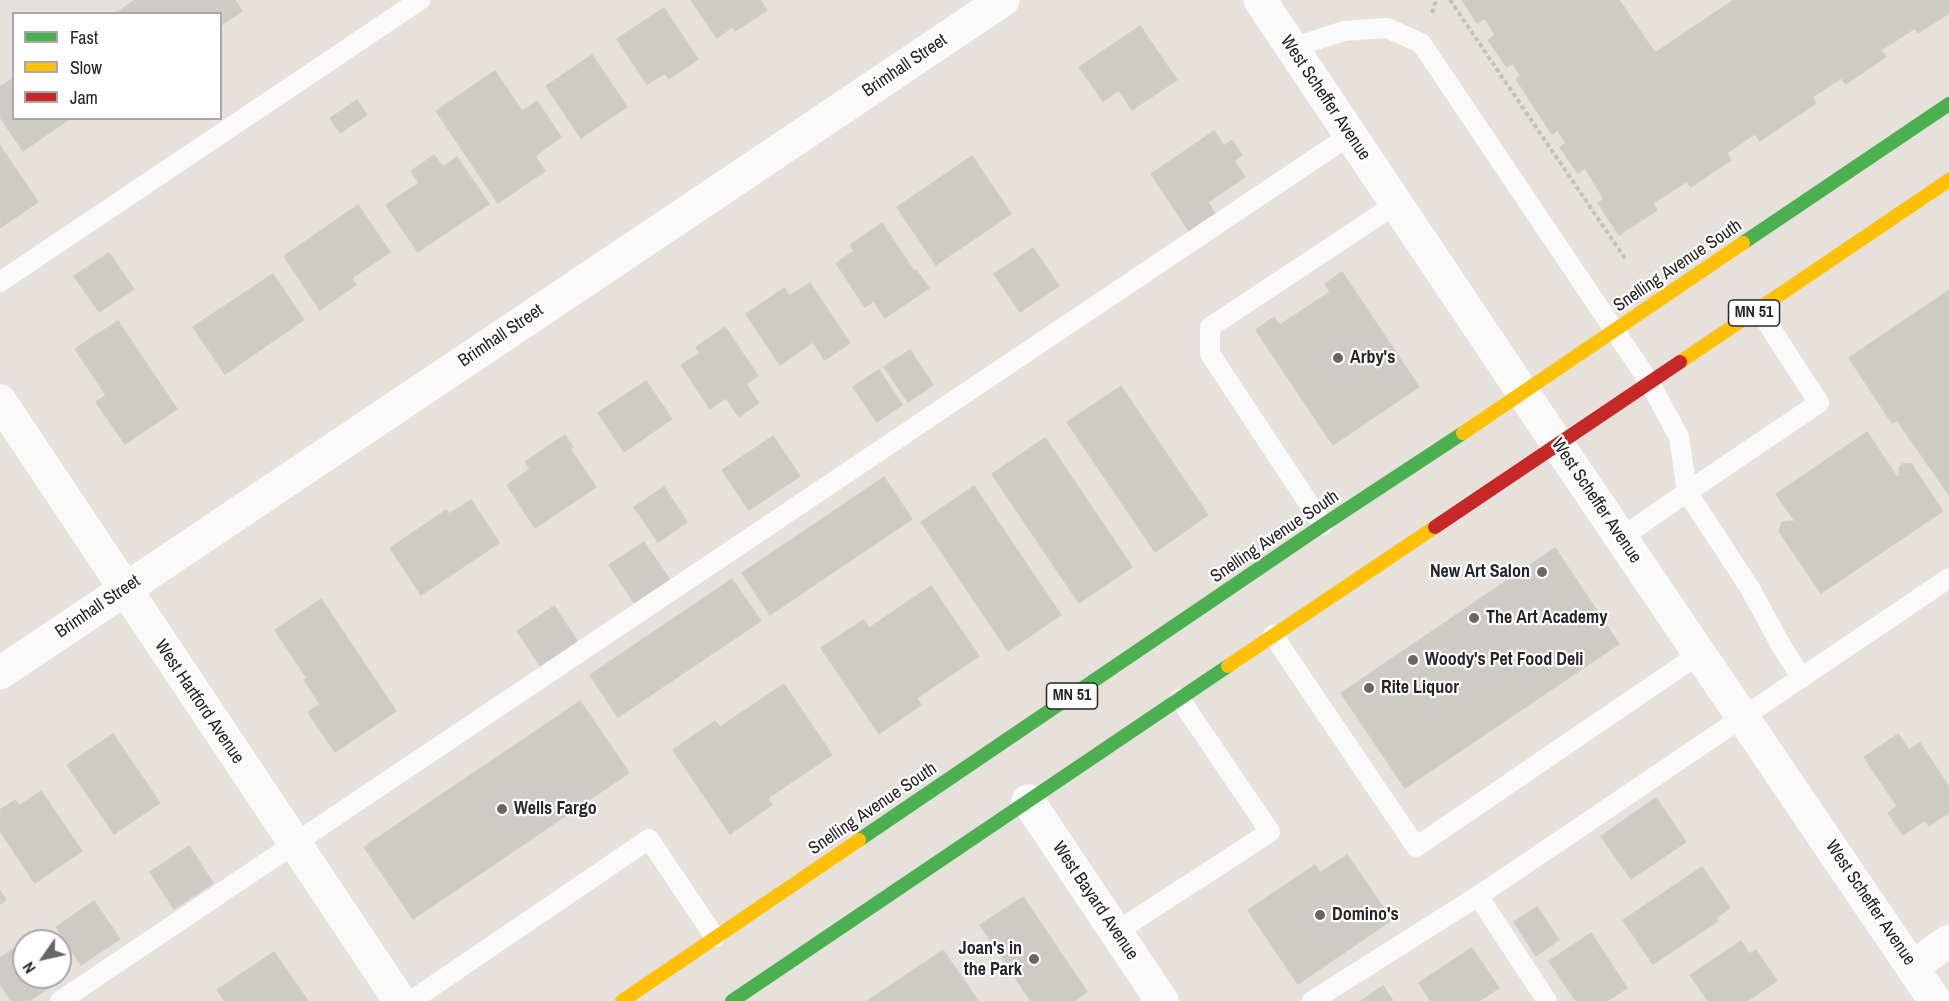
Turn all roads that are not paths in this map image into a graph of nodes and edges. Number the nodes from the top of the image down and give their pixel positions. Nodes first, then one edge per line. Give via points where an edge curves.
1 (420, 0) edge
2 (1002, 0) edge
3 (1260, 0) edge
4 (1292, 48) junction
5 (1949, 104) edge
6 (1350, 135) junction
7 (1949, 180) edge
8 (1396, 204) junction
9 (0, 282) edge
10 (1759, 310) junction
11 (1615, 330) junction
12 (1650, 383) junction
13 (1523, 393) junction
14 (0, 401) edge
15 (1558, 445) junction
16 (1687, 492) junction
17 (1323, 525) junction
18 (1621, 538) junction
19 (1949, 578) edge
20 (124, 590) junction
21 (1273, 634) junction
22 (1700, 654) junction
23 (0, 673) edge
24 (1802, 678) junction
25 (1180, 699) junction
26 (1744, 718) junction
27 (1028, 801) junction
28 (294, 843) junction
29 (1478, 896) junction
30 (1116, 932) junction
31 (715, 937) junction
32 (1949, 941) edge
33 (1912, 966) junction
34 (60, 1001) edge
35 (400, 1001) edge
36 (411, 1001) edge
37 (622, 1001) edge
38 (732, 1001) edge
39 (1162, 1001) edge
40 (1312, 1001) edge
41 (1548, 1001) edge
42 (1935, 1001) edge

1 - 9 lane
2 - 20 street, Brimhall Street
3 - 4 street, West Scheffer Avenue
4 - 6 street, West Scheffer Avenue
4 - 11 lane via 1344,31 1387,28 1421,43
5 - 11 main road, Snelling Avenue South / MN 51
6 - 8 street, West Scheffer Avenue
6 - 28 lane
7 - 10 main road, MN 51
8 - 13 street, West Scheffer Avenue
8 - 17 lane via 1210,327 1210,354
10 - 12 main road, MN 51
10 - 16 lane via 1819,404
11 - 12 lane
11 - 13 main road, Snelling Avenue South / MN 51
12 - 15 main road, MN 51
12 - 16 lane via 1679,437
13 - 15 street, West Scheffer Avenue
13 - 17 main road, Snelling Avenue South / MN 51
14 - 20 street, West Hartford Avenue
15 - 18 street, West Scheffer Avenue
15 - 21 main road, MN 51
16 - 18 lane
16 - 24 lane
17 - 31 main road, Snelling Avenue South / MN 51
18 - 22 street, West Scheffer Avenue
19 - 24 lane
20 - 23 street, Brimhall Street
20 - 28 street, West Hartford Avenue
21 - 22 lane via 1416,847
21 - 25 main road, MN 51
22 - 26 street, West Scheffer Avenue
24 - 26 lane
25 - 27 main road, MN 51
25 - 30 lane via 1270,832
26 - 29 lane
26 - 33 street, West Scheffer Avenue
27 - 30 street, West Bayard Avenue
27 - 38 main road, MN 51
28 - 34 lane
28 - 35 street, West Hartford Avenue
29 - 40 lane
29 - 41 lane
30 - 39 street, West Bayard Avenue
31 - 36 lane via 649,839
31 - 37 main road, Snelling Avenue South / MN 51
32 - 33 street
33 - 42 street, West Scheffer Avenue

